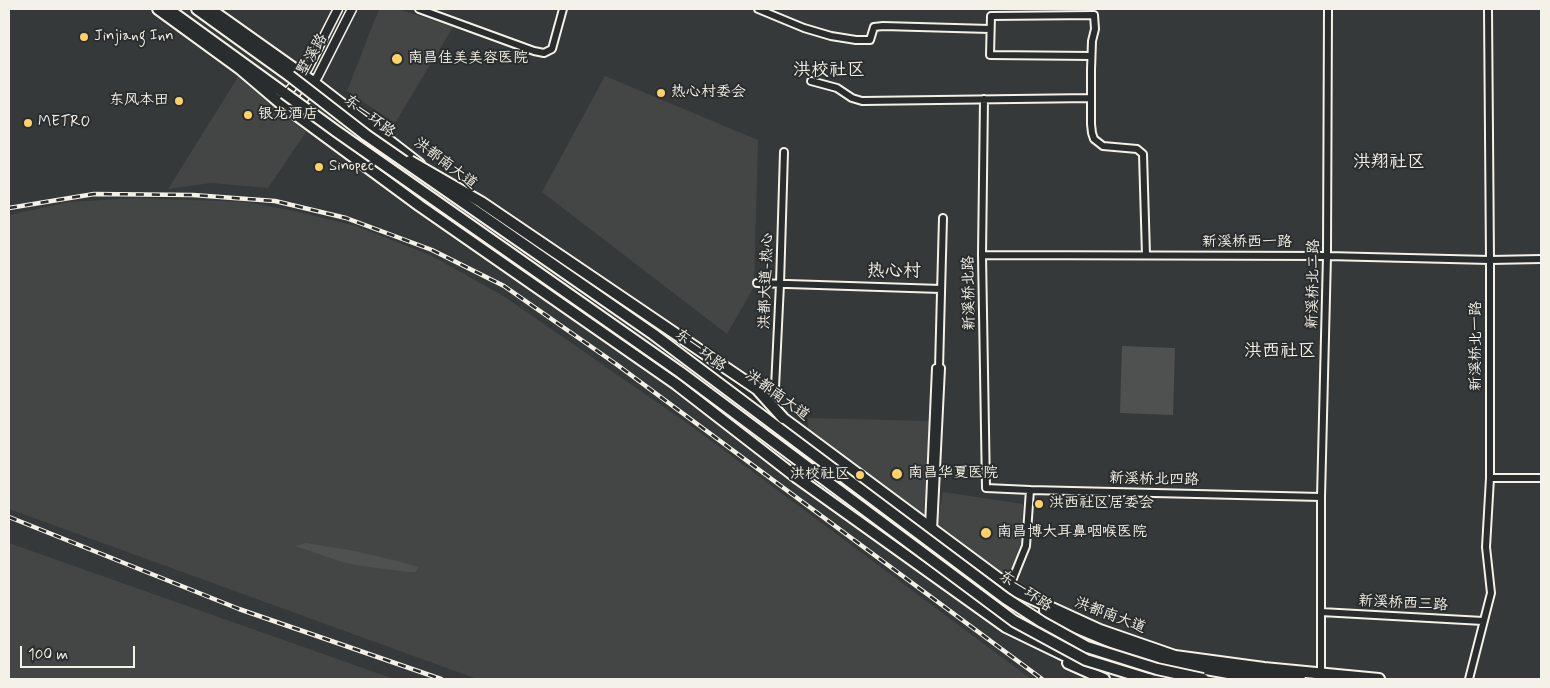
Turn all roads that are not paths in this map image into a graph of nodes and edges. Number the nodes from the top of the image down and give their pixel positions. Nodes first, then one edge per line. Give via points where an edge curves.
1 (158, 9) edge
2 (168, 9) edge
3 (197, 9) edge
4 (210, 9) edge
5 (338, 9) edge
6 (352, 9) edge
7 (419, 9) edge
8 (563, 9) edge
9 (758, 9) edge
10 (1328, 9) edge
11 (1488, 9) edge
12 (990, 29) junction
13 (1091, 56) junction
14 (303, 75) junction
15 (811, 81) dead end
16 (313, 82) junction
17 (1091, 98) junction
18 (984, 99) junction
19 (279, 102) junction
20 (295, 114) junction
21 (366, 135) junction
22 (784, 152) dead end
23 (943, 218) dead end
24 (982, 255) junction
25 (1146, 256) junction
26 (1328, 256) junction
27 (1541, 259) edge
28 (1490, 260) junction
29 (757, 283) dead end
30 (780, 284) junction
31 (941, 289) junction
32 (773, 411) junction
33 (783, 418) junction
34 (1490, 478) junction
35 (1541, 478) edge
36 (986, 488) joint
37 (1030, 490) junction
38 (1321, 497) junction
39 (931, 529) junction
40 (1013, 590) junction
41 (1321, 612) junction
42 (1483, 621) junction
43 (1006, 627) junction
44 (1321, 676) edge
45 (1104, 679) edge
46 (1139, 679) edge
47 (1148, 679) edge
48 (1202, 679) edge
49 (1300, 679) edge
50 (1379, 679) edge
51 (1469, 679) edge

1 - 19 main road via 239,68
2 - 47 main road, 东一环路, bridge via 344,137 680,372 1014,621 1086,660
3 - 21 main road, 东一环路, bridge
4 - 14 main road, 洪都南大道
5 - 14 street, 墅溪路
6 - 16 street, 墅溪路
7 - 8 street via 544,53 552,49
9 - 12 street via 804,28 856,40 870,40 874,27 883,26
10 - 26 street, 新溪桥北二路
11 - 28 street, 新溪桥北一路
12 - 13 street via 990,55
12 - 13 street via 991,16 1094,15
13 - 17 street
14 - 16 main road, 洪都南大道
14 - 19 street, 墅溪路
15 - 18 street via 837,88 862,101
16 - 20 street, 墅溪路
16 - 32 main road, 洪都南大道 via 456,192
17 - 18 street
17 - 25 street via 1094,138 1103,146 1137,149 1144,157
18 - 24 street, 新溪桥北路
19 - 20 main road
20 - 43 main road via 420,206 676,384 796,477
21 - 33 main road, bridge via 480,202 757,388
21 - 48 main road, 东一环路, bridge via 653,334 1005,598 1087,647
22 - 30 street, 洪都大道-热心
23 - 31 street
24 - 25 street, 新溪桥西一路
24 - 36 street, 新溪桥北路
25 - 26 street, 新溪桥西一路
26 - 28 street, 新溪桥西一路
26 - 38 street, 新溪桥北二路
27 - 28 street, 新溪桥西一路
28 - 34 street, 新溪桥北一路
29 - 30 street
30 - 31 street
30 - 32 street, 洪都大道-热心
31 - 39 street via 941,368
32 - 33 main road, 洪都南大道
33 - 39 main road, 洪都南大道
34 - 35 street
34 - 42 street, 新溪桥北一路 via 1486,547 1491,593
36 - 37 street, 新溪桥北四路
37 - 38 street, 新溪桥北四路
37 - 40 street via 1026,546
38 - 41 street, 新溪桥北二路
39 - 40 main road, 洪都南大道
40 - 44 main road, 洪都南大道 via 1100,630 1175,656
40 - 49 main road via 1058,620 1125,648 1180,665 1234,674
41 - 42 street, 新溪桥西三路
41 - 44 street, 新溪桥北二路
42 - 51 street, 新溪桥北一路
43 - 45 main road via 1072,665
43 - 46 main road via 1068,657
44 - 50 main road, 洪都南大道

